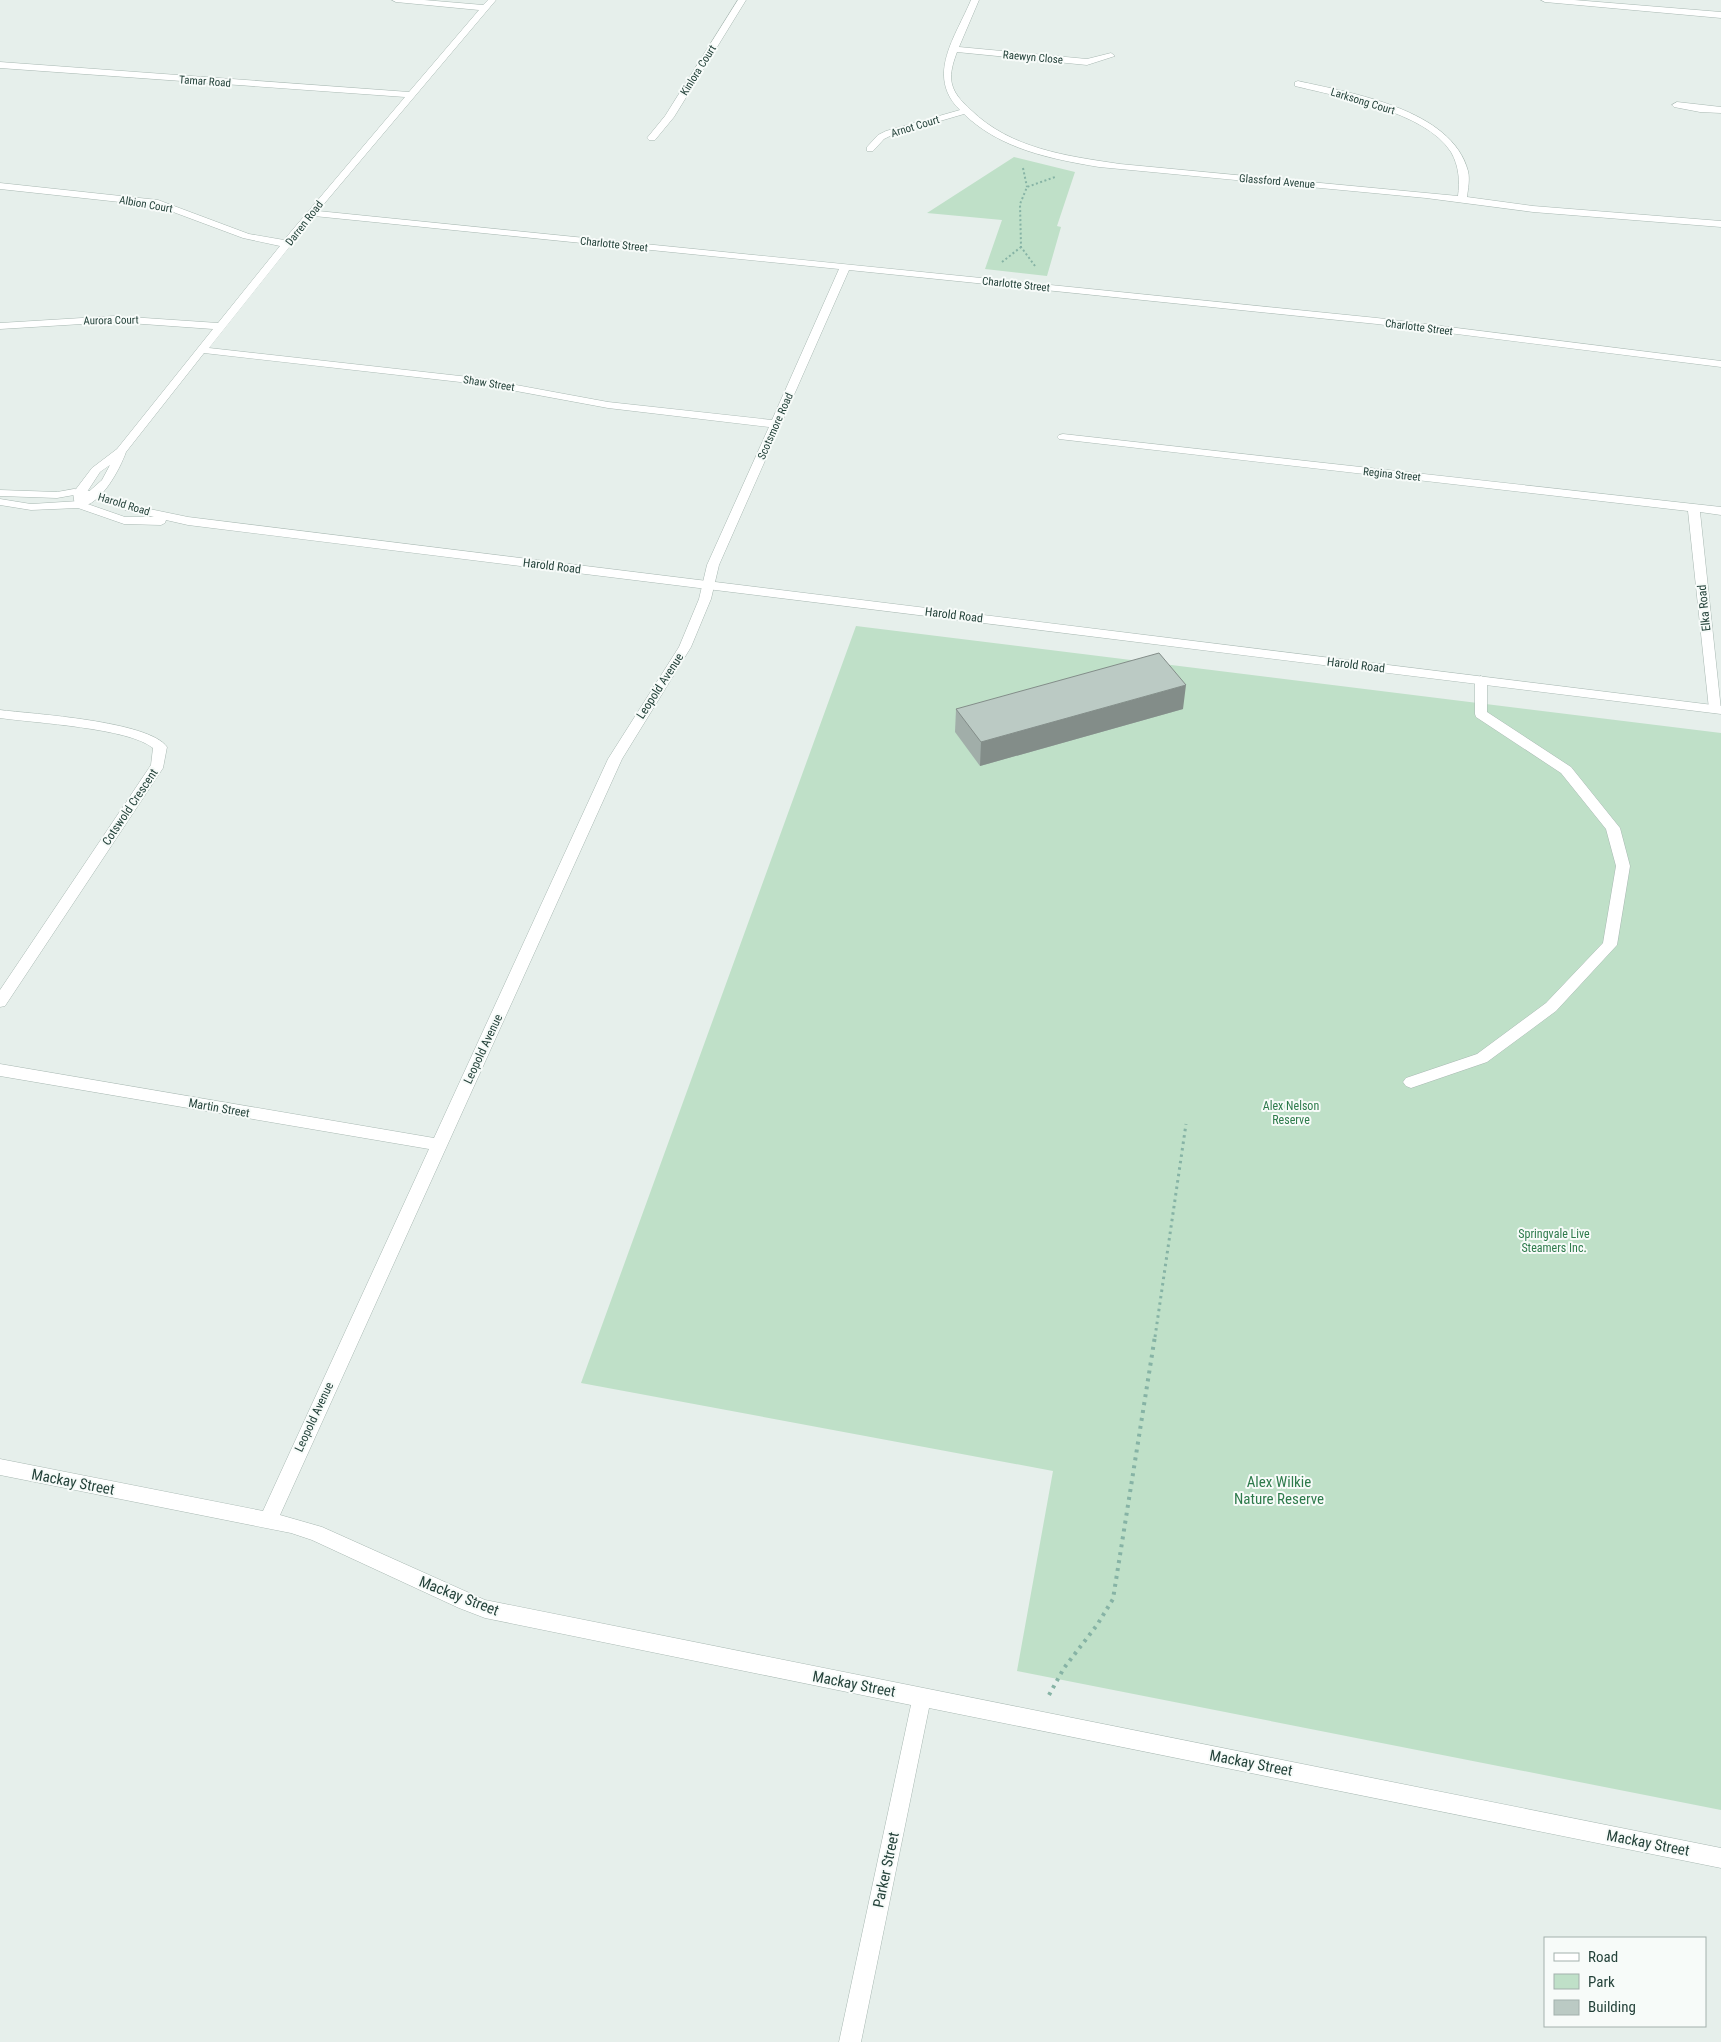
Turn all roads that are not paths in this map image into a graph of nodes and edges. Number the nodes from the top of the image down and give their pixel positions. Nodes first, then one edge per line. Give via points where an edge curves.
1 (396, 0) edge
2 (742, 0) edge
3 (976, 0) edge
4 (1545, 0) edge
5 (489, 4) edge
6 (1721, 14) edge
7 (955, 49) junction
8 (1111, 56) dead end
9 (0, 65) edge
10 (1298, 84) dead end
11 (410, 95) junction
12 (1677, 105) dead end
13 (1721, 110) edge
14 (966, 111) junction
15 (652, 138) dead end
16 (870, 149) dead end
17 (0, 186) edge
18 (1462, 201) junction
19 (311, 213) junction
20 (1721, 224) edge
21 (287, 244) junction
22 (845, 267) junction
23 (0, 326) edge
24 (221, 326) junction
25 (202, 350) junction
26 (1721, 364) edge
27 (776, 424) junction
28 (1063, 438) dead end
29 (121, 451) junction
30 (0, 493) edge
31 (94, 494) junction
32 (79, 498) junction
33 (0, 502) edge
34 (1694, 508) junction
35 (1721, 510) edge
36 (188, 521) junction
37 (708, 585) junction
38 (1481, 680) junction
39 (1718, 709) edge
40 (0, 714) edge
41 (0, 1002) edge
42 (0, 1070) edge
43 (1411, 1082) dead end
44 (439, 1146) junction
45 (0, 1467) edge
46 (268, 1520) junction
47 (922, 1698) junction
48 (1721, 1858) edge
49 (850, 2042) edge

1 - 5 street
2 - 15 street, Kinlora Court via 669,117
3 - 7 street, Glassford Avenue
4 - 6 street
5 - 11 street, Darren Road
7 - 8 street, Raewyn Close via 1086,62
7 - 14 street, Glassford Avenue via 947,78 951,93
9 - 11 street, Tamar Road
10 - 18 street, Larksong Court via 1381,104 1432,130 1459,160 1464,180
11 - 19 street, Darren Road
12 - 13 street
14 - 16 street, Arnot Court via 889,133
14 - 18 street, Glassford Avenue via 991,130 1018,143 1076,160
17 - 21 street, Albion Court via 158,203 246,236
18 - 20 street, Glassford Avenue
19 - 21 street, Darren Road
19 - 22 street, Charlotte Street
21 - 24 street, Darren Road
22 - 26 street, Charlotte Street via 1377,321
22 - 27 street, Scotsmore Road
23 - 24 street, Aurora Court via 115,319
24 - 25 street, Darren Road
25 - 27 street, Shaw Street via 478,380 608,405
25 - 29 street, Darren Road
27 - 37 street, Scotsmore Road via 713,565
28 - 34 street, Regina Street
29 - 31 street, Darren Road via 113,474
29 - 32 street, Darren Road via 96,470
30 - 32 street, Harold Road
31 - 32 street, Harold Road
31 - 36 street, Harold Road via 132,508
32 - 33 street, Harold Road via 31,507
32 - 36 street, Harold Road via 124,520
34 - 35 street, Regina Street
34 - 39 street, Elka Road
36 - 37 street, Harold Road
37 - 38 street, Harold Road
37 - 44 street, Leopold Avenue via 685,647 615,759
38 - 39 street, Harold Road
38 - 43 street via 1481,714 1566,770 1613,828 1623,866 1610,945 1551,1007 1482,1058
40 - 41 street, Cotswold Crescent via 121,730 140,735 160,747 158,765
42 - 44 street, Martin Street
44 - 46 street, Leopold Avenue
45 - 46 street, Mackay Street
46 - 47 street, Mackay Street via 316,1533 485,1609
47 - 48 street, Mackay Street
47 - 49 street, Parker Street

